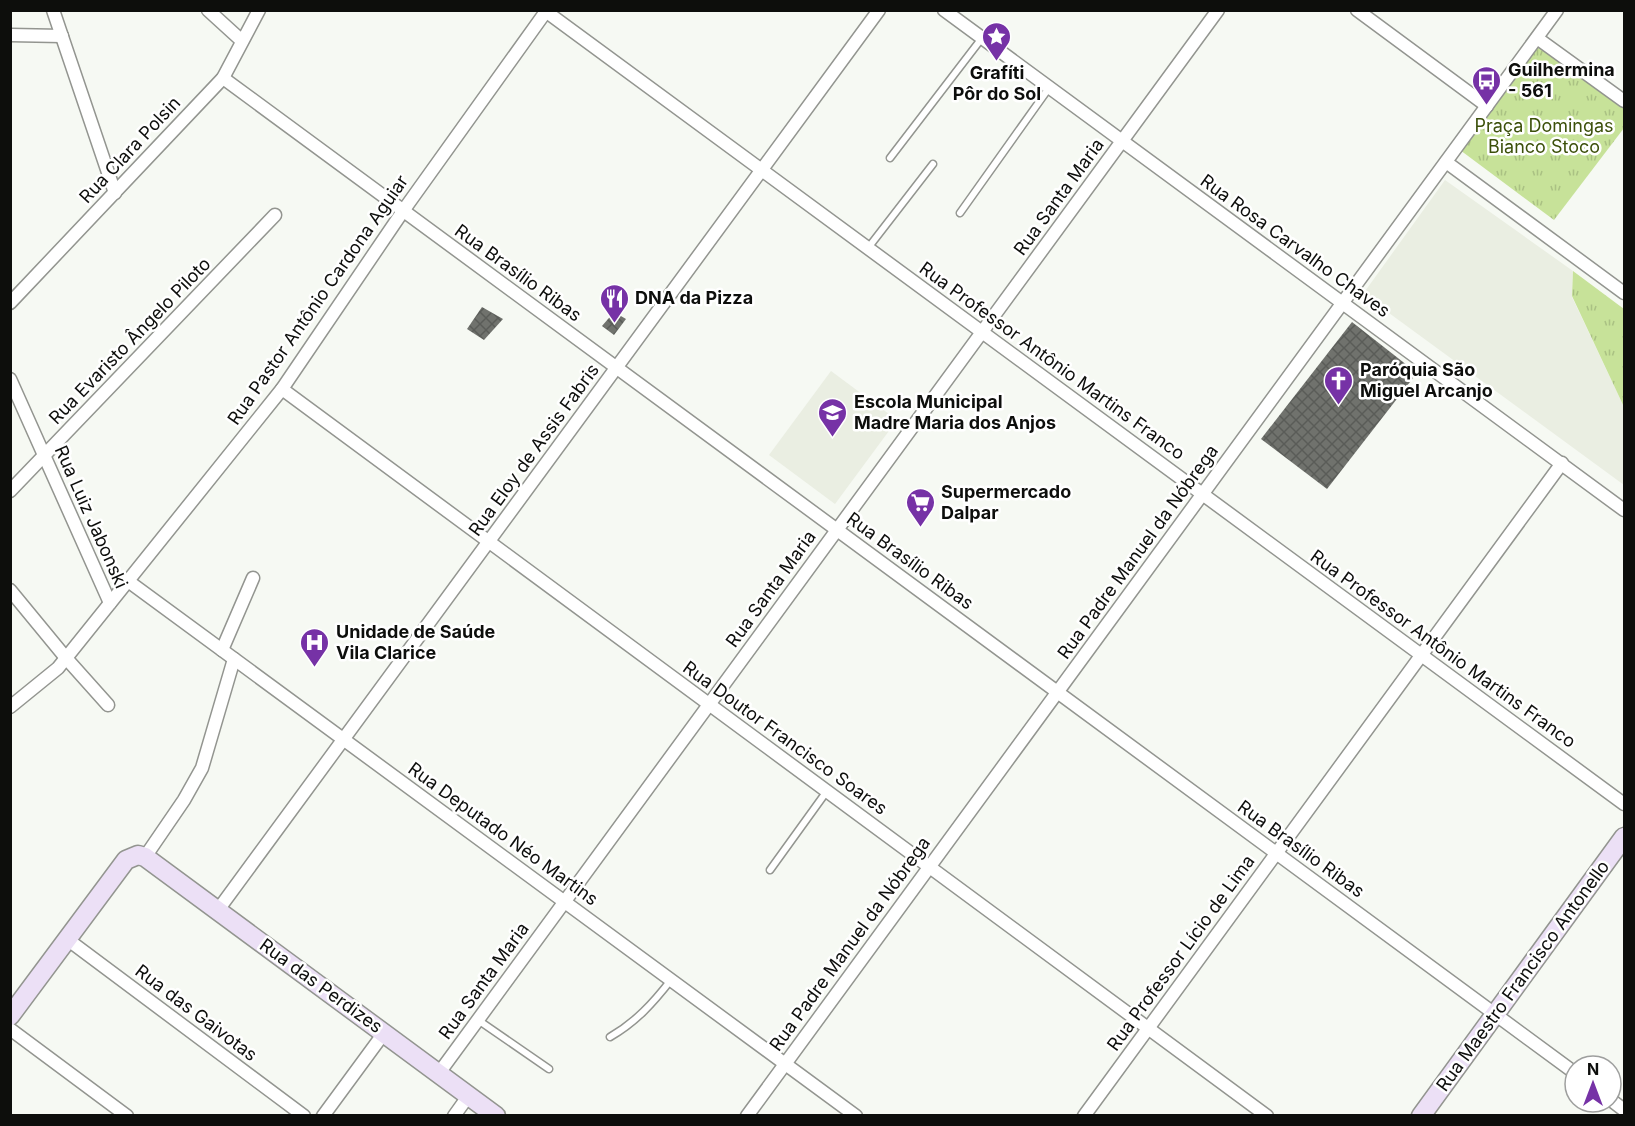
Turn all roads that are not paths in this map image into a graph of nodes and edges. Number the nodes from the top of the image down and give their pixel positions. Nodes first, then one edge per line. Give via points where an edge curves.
1 (53, 10) edge
2 (208, 10) edge
3 (259, 10) edge
4 (879, 10) edge
5 (944, 10) edge
6 (1218, 10) edge
7 (1357, 10) edge
8 (1557, 10) edge
9 (546, 11) edge
10 (10, 35) edge
11 (62, 36) junction
12 (982, 38) junction
13 (1537, 38) junction
14 (242, 41) junction
15 (223, 78) junction
16 (1049, 88) junction
17 (1624, 101) edge
18 (1487, 106) junction
19 (1122, 141) junction
20 (890, 158) dead end
21 (1446, 162) junction
22 (933, 164) dead end
23 (762, 170) junction
24 (115, 193) junction
25 (403, 211) junction
26 (960, 213) dead end
27 (275, 215) dead end
28 (868, 248) junction
29 (1624, 293) edge
30 (10, 303) edge
31 (1343, 303) junction
32 (982, 332) junction
33 (617, 368) junction
34 (10, 379) edge
35 (282, 389) junction
36 (45, 456) junction
37 (1562, 464) junction
38 (10, 492) edge
39 (1203, 494) junction
40 (1624, 510) edge
41 (837, 530) junction
42 (489, 542) junction
43 (253, 578) dead end
44 (128, 581) junction
45 (10, 590) edge
46 (110, 603) junction
47 (222, 650) junction
48 (1421, 655) junction
49 (66, 658) junction
50 (234, 659) junction
51 (1058, 692) junction
52 (709, 704) junction
53 (108, 705) dead end
54 (10, 707) edge
55 (343, 739) junction
56 (827, 791) junction
57 (1624, 804) edge
58 (1624, 837) edge
59 (1276, 853) junction
60 (145, 857) junction
61 (930, 867) junction
62 (770, 870) dead end
63 (565, 902) junction
64 (218, 910) junction
65 (67, 939) junction
66 (671, 980) junction
67 (13, 1006) edge
68 (1495, 1014) junction
69 (478, 1020) junction
70 (1149, 1028) junction
71 (10, 1029) edge
72 (384, 1033) junction
73 (610, 1037) dead end
74 (785, 1064) junction
75 (1563, 1064) edge
76 (549, 1069) dead end
77 (439, 1073) junction
78 (469, 1095) junction
79 (127, 1116) edge
80 (304, 1116) edge
81 (323, 1116) edge
82 (453, 1116) edge
83 (496, 1116) edge
84 (747, 1116) edge
85 (856, 1116) edge
86 (1084, 1116) edge
87 (1268, 1116) edge
88 (1420, 1116) edge

1 - 11 street
2 - 14 street
3 - 14 street, Rua Clara Polsin
4 - 23 street, Rua Eloy de Assis Fabris
5 - 12 street, Rua Rosa Carvalho Chaves
6 - 19 street, Rua Santa Maria
7 - 18 street
8 - 13 street, Rua Padre Manuel da Nóbrega
9 - 23 street, Rua Professor Antônio Martins Franco
9 - 25 street, Rua Pastor Antônio Cardona Aguiar
10 - 11 street
11 - 24 street
12 - 16 street, Rua Rosa Carvalho Chaves
12 - 20 lane
13 - 17 street
13 - 18 street, Rua Padre Manuel da Nóbrega
14 - 15 street, Rua Clara Polsin
15 - 24 street, Rua Clara Polsin
15 - 25 street, Rua Brasílio Ribas
16 - 19 street, Rua Rosa Carvalho Chaves
16 - 26 lane
18 - 21 street, Rua Padre Manuel da Nóbrega
19 - 31 street, Rua Rosa Carvalho Chaves
19 - 32 street, Rua Santa Maria
21 - 29 street
21 - 31 street, Rua Padre Manuel da Nóbrega
22 - 28 lane
23 - 28 street, Rua Professor Antônio Martins Franco
23 - 33 street, Rua Eloy de Assis Fabris
24 - 30 street, Rua Clara Polsin
25 - 33 street, Rua Brasílio Ribas
25 - 35 street, Rua Pastor Antônio Cardona Aguiar
27 - 36 street, Rua Evaristo Ângelo Piloto
28 - 32 street, Rua Professor Antônio Martins Franco
31 - 37 street, Rua Rosa Carvalho Chaves
31 - 39 street, Rua Padre Manuel da Nóbrega
32 - 39 street, Rua Professor Antônio Martins Franco
32 - 41 street, Rua Santa Maria
33 - 41 street, Rua Brasílio Ribas
33 - 42 street, Rua Eloy de Assis Fabris
34 - 36 street, Rua Luiz Jabonski
35 - 42 street, Rua Doutor Francisco Soares
35 - 44 street, Rua Pastor Antônio Cardona Aguiar
36 - 38 street, Rua Evaristo Ângelo Piloto
36 - 46 street, Rua Luiz Jabonski
37 - 40 street, Rua Rosa Carvalho Chaves
37 - 48 street, Rua Professor Lício de Lima
39 - 48 street, Rua Professor Antônio Martins Franco
39 - 51 street, Rua Padre Manuel da Nóbrega
41 - 51 street, Rua Brasílio Ribas
41 - 52 street, Rua Santa Maria
42 - 52 street, Rua Doutor Francisco Soares
42 - 55 street, Rua Eloy de Assis Fabris
43 - 47 street
44 - 46 street, Rua Pastor Antônio Cardona Aguiar
44 - 47 street, Rua Deputado Néo Martins
45 - 49 street
46 - 49 street, Rua Pastor Antônio Cardona Aguiar
47 - 50 street, Rua Deputado Néo Martins
48 - 57 street, Rua Professor Antônio Martins Franco
48 - 59 street, Rua Professor Lício de Lima
49 - 53 street
49 - 54 street, Rua Pastor Antônio Cardona Aguiar
50 - 55 street, Rua Deputado Néo Martins
50 - 60 street via 202,768
51 - 59 street, Rua Brasílio Ribas
51 - 61 street, Rua Padre Manuel da Nóbrega
52 - 56 street, Rua Doutor Francisco Soares
52 - 63 street, Rua Santa Maria
55 - 63 street, Rua Deputado Néo Martins
55 - 64 street, Rua Eloy de Assis Fabris
56 - 61 street, Rua Doutor Francisco Soares
56 - 62 lane
58 - 68 street, Rua Maestro Francisco Antonello
59 - 68 street, Rua Brasílio Ribas
59 - 70 street, Rua Professor Lício de Lima
60 - 64 street, Rua das Perdizes
60 - 65 street via 132,856 126,860
61 - 70 street, Rua Doutor Francisco Soares
61 - 74 street, Rua Padre Manuel da Nóbrega
63 - 66 street, Rua Deputado Néo Martins
63 - 69 street, Rua Santa Maria
64 - 72 street, Rua das Perdizes
65 - 67 street
65 - 80 street, Rua das Gaivotas
66 - 73 lane via 630,1026
66 - 74 street, Rua Deputado Néo Martins
68 - 75 street, Rua Brasílio Ribas
68 - 88 street, Rua Maestro Francisco Antonello
69 - 76 lane
69 - 77 street, Rua Santa Maria
70 - 86 street, Rua Professor Lício de Lima
70 - 87 street, Rua Doutor Francisco Soares
71 - 79 street
72 - 77 street, Rua das Perdizes
72 - 81 street
74 - 84 street, Rua Padre Manuel da Nóbrega
74 - 85 street, Rua Deputado Néo Martins
77 - 78 street, Rua das Perdizes
78 - 82 street
78 - 83 street, Rua das Perdizes

